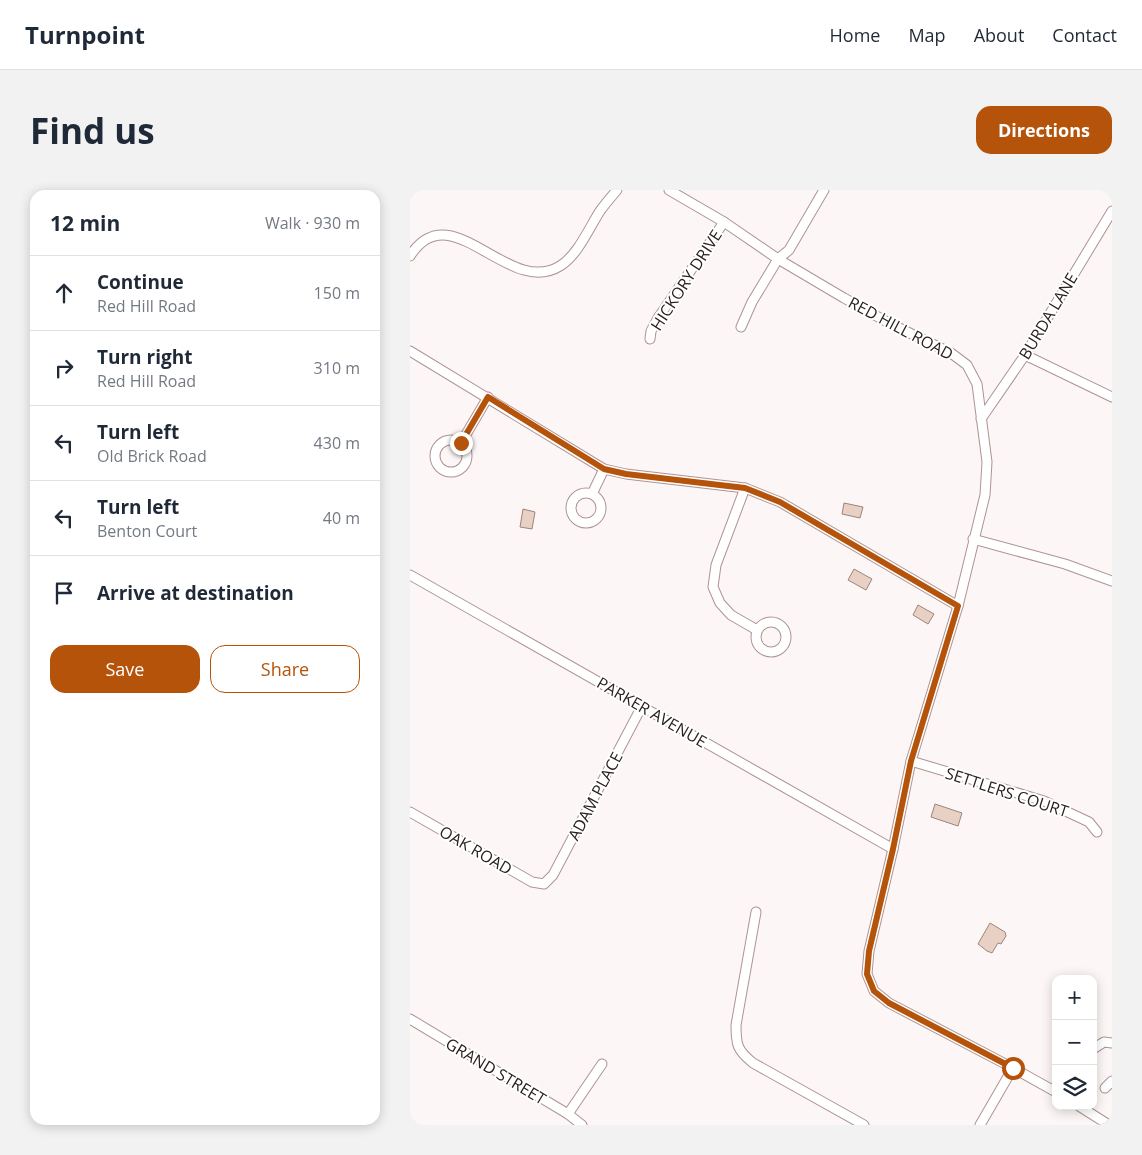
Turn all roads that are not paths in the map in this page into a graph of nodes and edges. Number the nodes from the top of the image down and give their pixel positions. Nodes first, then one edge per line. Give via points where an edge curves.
1 (617, 190) edge
2 (824, 190) edge
3 (675, 192) edge
4 (1112, 211) edge
5 (724, 222) junction
6 (410, 256) edge
7 (778, 259) junction
8 (741, 327) dead end
9 (650, 339) dead end
10 (410, 352) edge
11 (1025, 355) junction
12 (488, 397) junction
13 (1112, 397) edge
14 (981, 419) junction
15 (461, 443) dead end
16 (604, 469) junction
17 (745, 488) junction
18 (592, 494) dead end
19 (973, 539) junction
20 (410, 576) edge
21 (1112, 581) edge
22 (958, 606) junction
23 (757, 630) dead end
24 (642, 706) junction
25 (911, 761) junction
26 (410, 812) edge
27 (1097, 832) dead end
28 (893, 849) junction
29 (544, 884) joint
30 (756, 912) dead end
31 (410, 1019) edge
32 (1112, 1043) edge
33 (1097, 1046) edge
34 (602, 1064) dead end
35 (1013, 1068) junction
36 (1052, 1090) edge
37 (1085, 1110) edge
38 (568, 1114) junction
39 (582, 1125) edge
40 (864, 1125) edge
41 (980, 1125) edge
42 (1109, 1125) edge

1 - 6 street via 571,256 561,266 549,270 524,272 476,245 446,234 431,237 416,246
2 - 7 street via 789,250
3 - 5 street, RED HILL ROAD
4 - 11 street, BURDA LANE
5 - 7 street, RED HILL ROAD
5 - 9 street, HICKORY DRIVE via 658,318
7 - 8 street
7 - 14 street, RED HILL ROAD via 889,323 951,353 967,365 977,384
10 - 12 street
11 - 13 street
11 - 14 street, BURDA LANE
12 - 15 street
12 - 16 street
14 - 19 street, RED HILL ROAD via 987,462 985,495
16 - 17 street
16 - 18 street
17 - 22 street via 780,502
17 - 23 street via 716,566 713,587 720,603 731,615
19 - 21 street via 1065,564
19 - 22 street, RED HILL ROAD
20 - 24 street, PARKER AVENUE
22 - 25 street, RED HILL ROAD
24 - 28 street, PARKER AVENUE
24 - 29 street, ADAM PLACE via 553,875
25 - 27 street, SETTLERS COURT via 1044,801 1089,822
25 - 28 street, RED HILL ROAD
26 - 29 street, OAK ROAD via 532,882
28 - 35 street, RED HILL ROAD via 869,951 867,974 874,991 892,1005
30 - 40 street via 736,1025 736,1043 753,1063
31 - 38 street, GRAND STREET
32 - 33 street via 1104,1042
34 - 38 street
35 - 36 street, RED HILL ROAD
35 - 41 street
37 - 42 street
38 - 39 street, GRAND STREET

